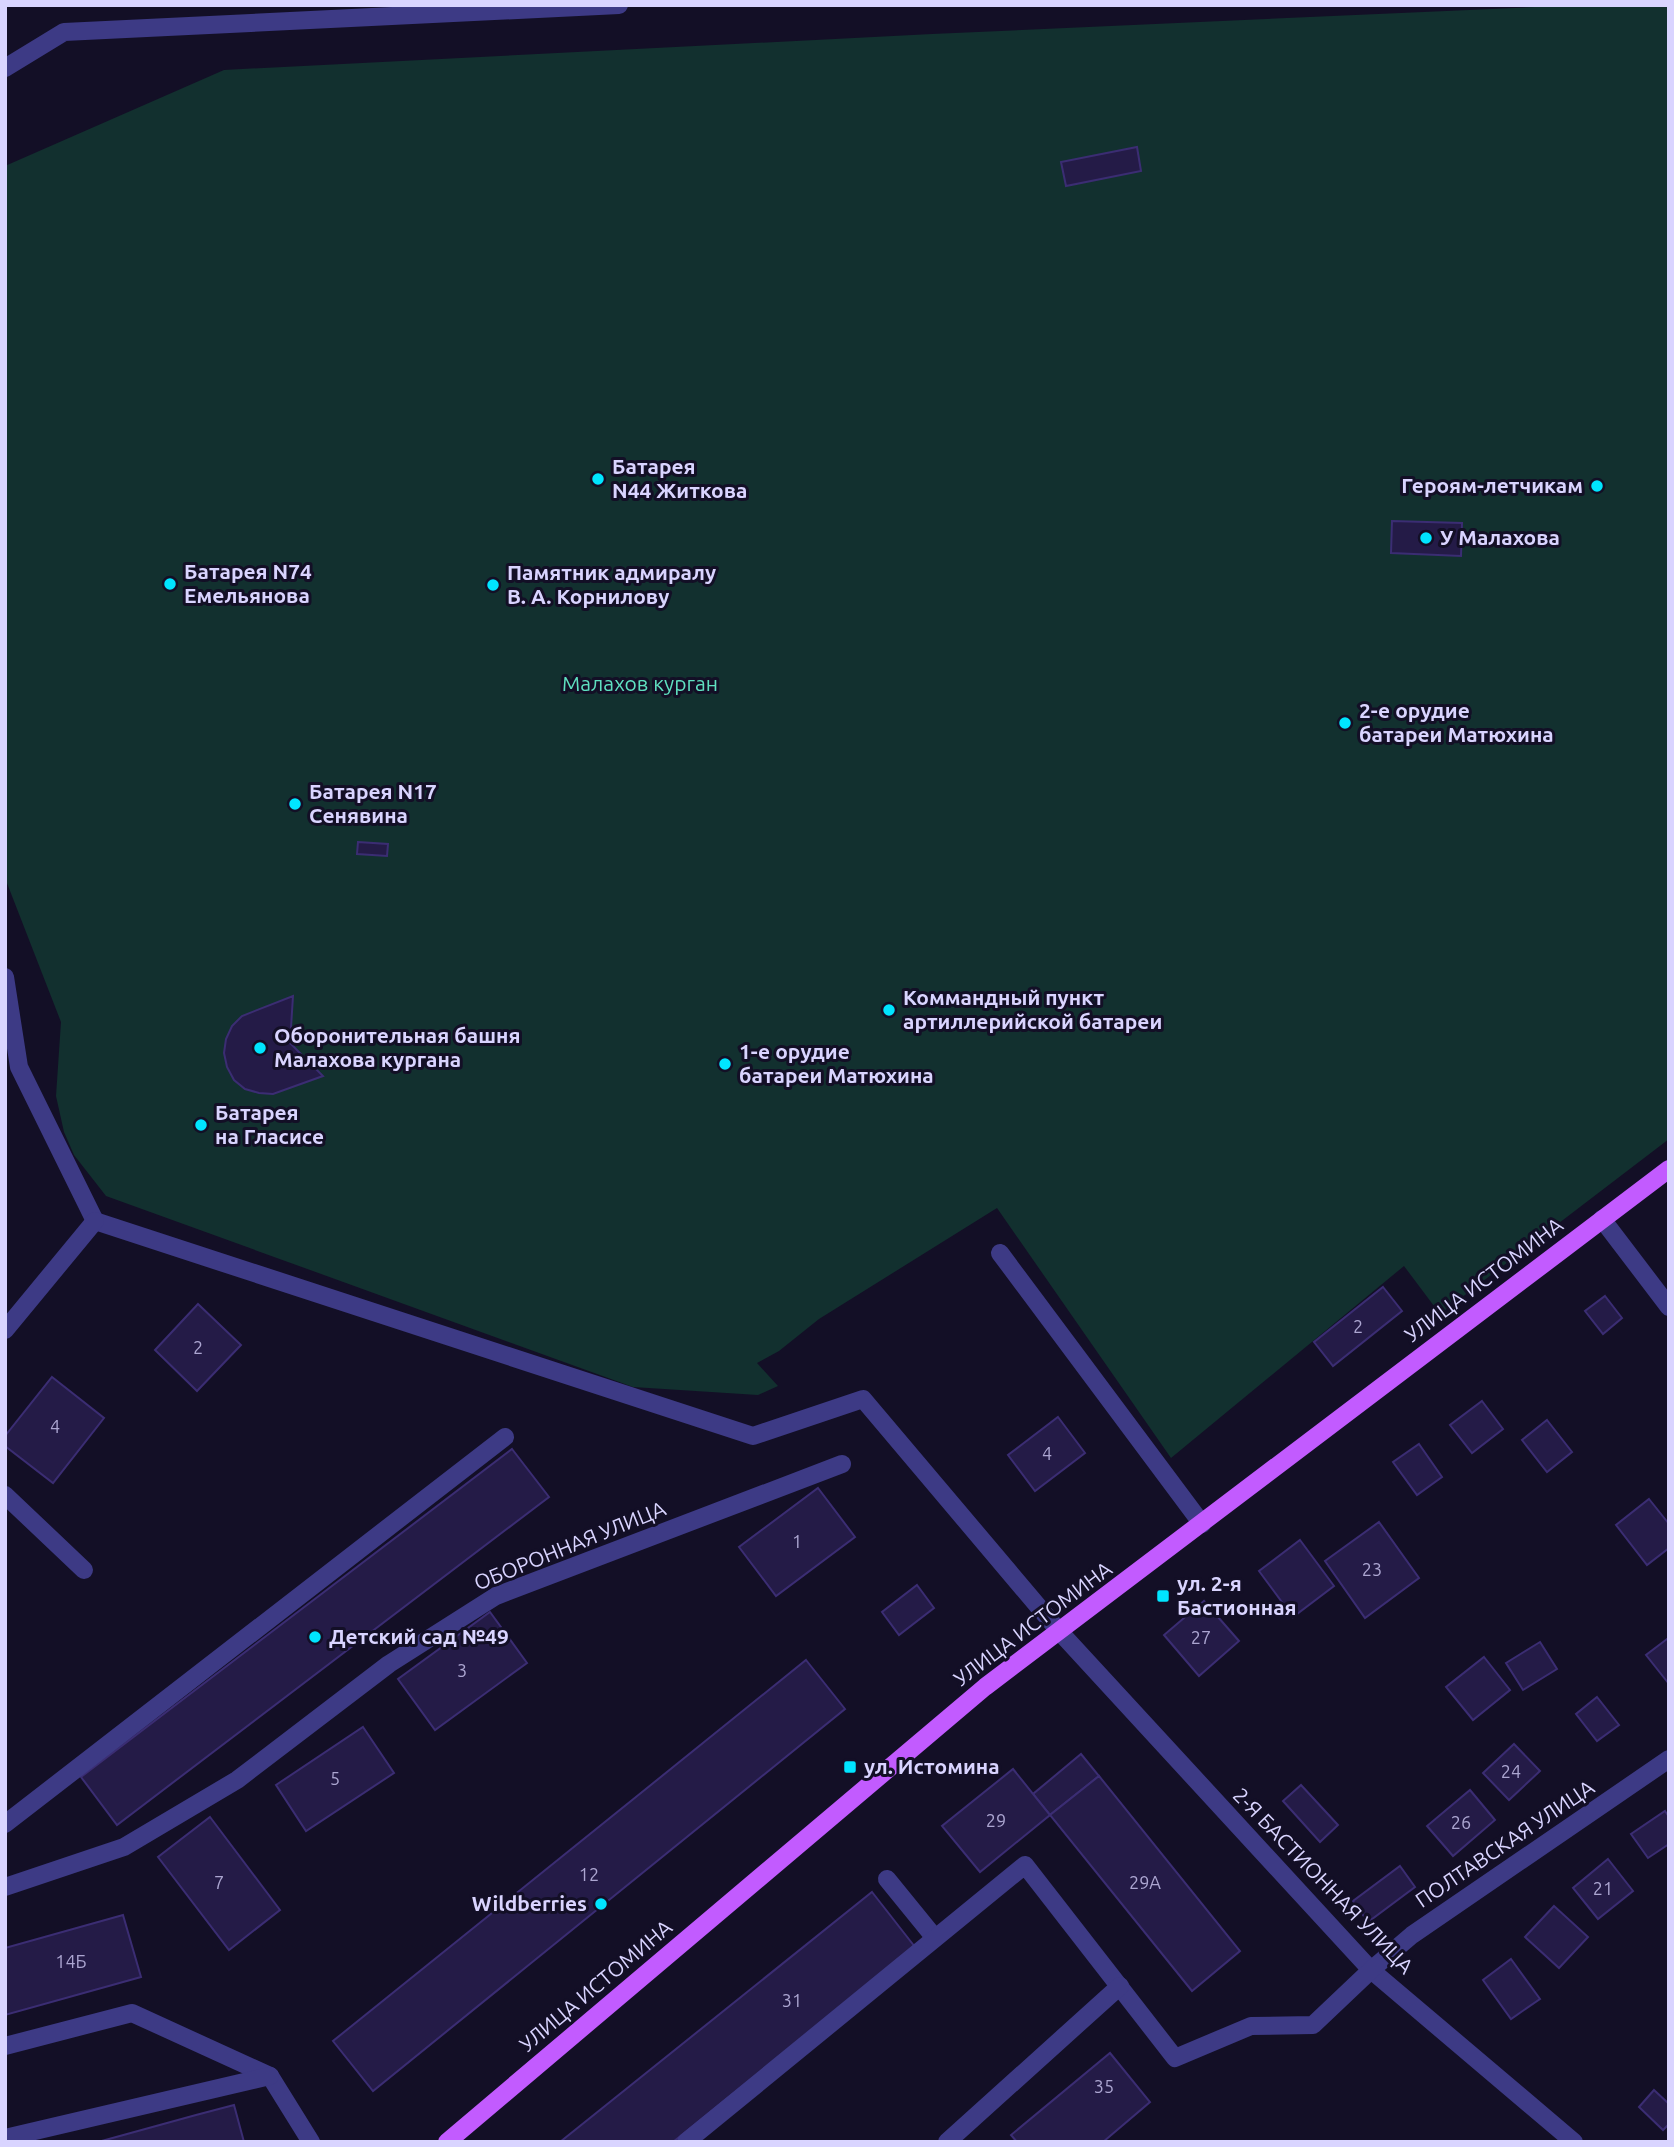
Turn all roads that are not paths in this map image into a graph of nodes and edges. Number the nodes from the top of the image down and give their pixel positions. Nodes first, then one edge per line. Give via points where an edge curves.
1 (619, 5) edge
2 (5, 68) edge
3 (5, 977) edge
4 (7, 999) edge
5 (1669, 1169) edge
6 (1602, 1219) junction
7 (95, 1221) junction
8 (1000, 1253) dead end
9 (1669, 1307) edge
10 (5, 1330) edge
11 (505, 1437) dead end
12 (842, 1464) dead end
13 (5, 1495) edge
14 (1202, 1524) junction
15 (84, 1570) dead end
16 (1059, 1631) junction
17 (980, 1692) junction
18 (1669, 1759) edge
19 (5, 1824) edge
20 (887, 1879) dead end
21 (5, 1887) edge
22 (935, 1938) junction
23 (1371, 1970) junction
24 (1120, 1986) junction
25 (5, 2046) edge
26 (270, 2076) junction
27 (5, 2138) edge
28 (311, 2142) edge
29 (442, 2142) edge
30 (447, 2142) edge
31 (686, 2142) edge
32 (947, 2142) edge
33 (1574, 2142) edge

1 - 2 street via 64,32
3 - 4 street
4 - 7 street via 19,1068
5 - 6 main road, УЛИЦА ИСТОМИНА
6 - 9 street
6 - 14 main road, УЛИЦА ИСТОМИНА
7 - 10 street
7 - 16 street, 2-Я БАСТИОННАЯ УЛИЦА via 753,1436 863,1399
8 - 14 street
11 - 19 street
12 - 21 street, ОБОРОННАЯ УЛИЦА via 496,1596 389,1664 237,1780 136,1840
13 - 15 street
14 - 16 main road, УЛИЦА ИСТОМИНА
16 - 17 main road, УЛИЦА ИСТОМИНА
16 - 23 street, 2-Я БАСТИОННАЯ УЛИЦА
17 - 29 main road
17 - 30 main road, УЛИЦА ИСТОМИНА
18 - 23 street, ПОЛТАВСКАЯ УЛИЦА via 1412,1935
20 - 22 street
22 - 24 street via 1025,1865
22 - 31 street
23 - 24 street, ПОЛТАВСКАЯ УЛИЦА via 1313,2025 1251,2026 1175,2058
23 - 33 street, 2-Я БАСТИОННАЯ УЛИЦА
24 - 32 street
25 - 26 street via 132,2013
26 - 27 street
26 - 28 street

